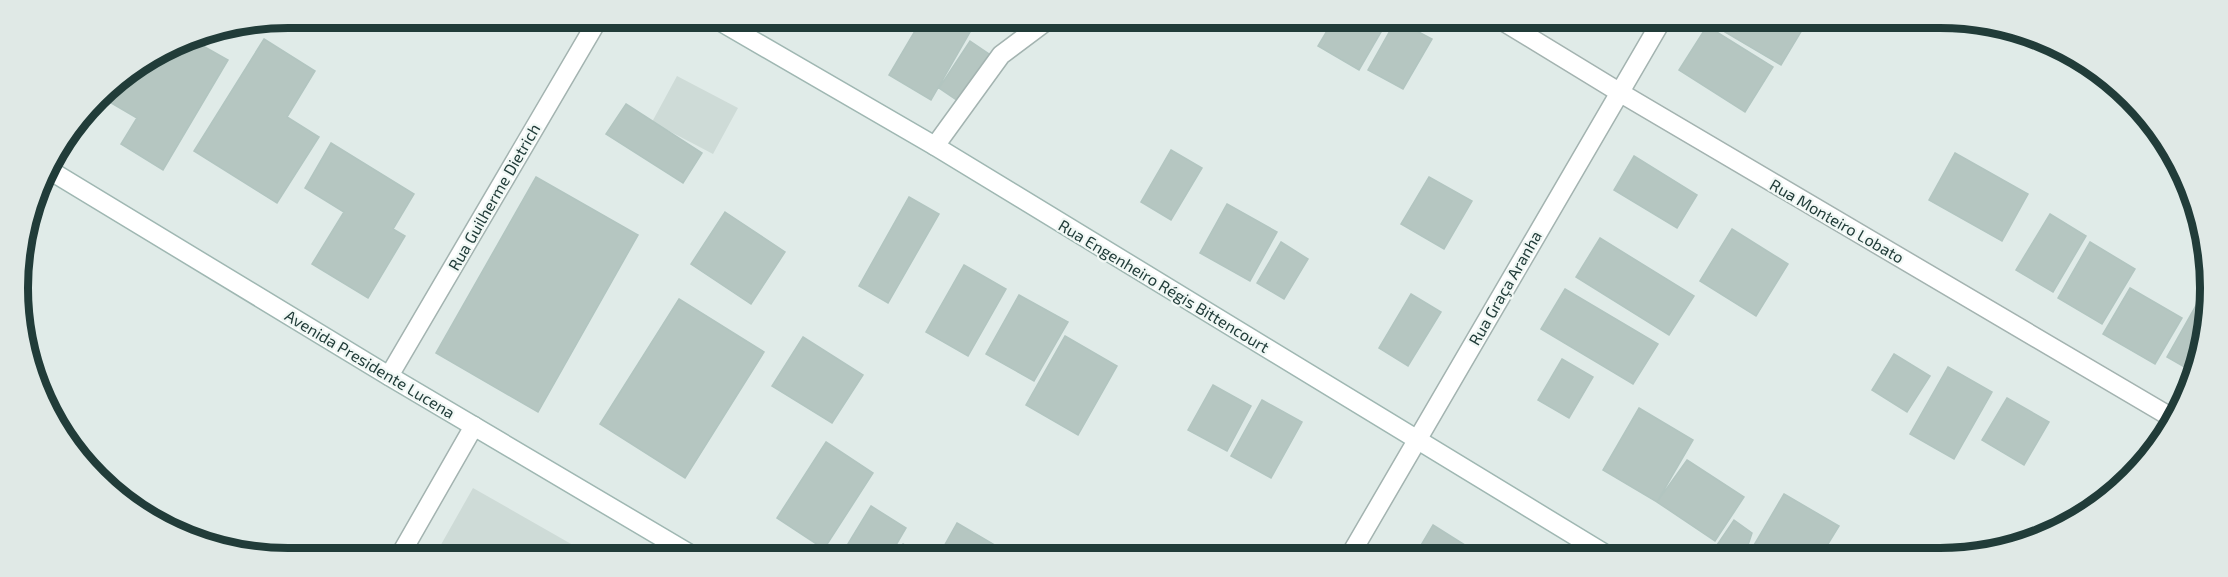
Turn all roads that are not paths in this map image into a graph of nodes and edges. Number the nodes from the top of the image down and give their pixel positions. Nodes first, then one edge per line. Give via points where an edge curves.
1 (593, 28) edge
2 (732, 28) edge
3 (1037, 28) edge
4 (1513, 28) edge
5 (1657, 28) edge
6 (1619, 93) junction
7 (935, 146) junction
8 (55, 174) edge
9 (389, 376) junction
10 (2167, 415) edge
11 (474, 426) junction
12 (1417, 439) junction
13 (404, 548) edge
14 (680, 548) edge
15 (1354, 548) edge
16 (1595, 548) edge

1 - 9 street, Rua Guilherme Dietrich
2 - 7 street, Rua Engenheiro Régis Bittencourt
3 - 7 street via 1001,55
4 - 6 street, Rua Monteiro Lobato
5 - 6 street, Rua Graça Aranha
6 - 10 street, Rua Monteiro Lobato
6 - 12 street, Rua Graça Aranha
7 - 12 street, Rua Engenheiro Régis Bittencourt
8 - 9 street, Avenida Presidente Lucena
9 - 11 street, Avenida Presidente Lucena
11 - 13 street
11 - 14 street, Avenida Presidente Lucena
12 - 15 street, Rua Graça Aranha
12 - 16 street, Rua Engenheiro Régis Bittencourt

